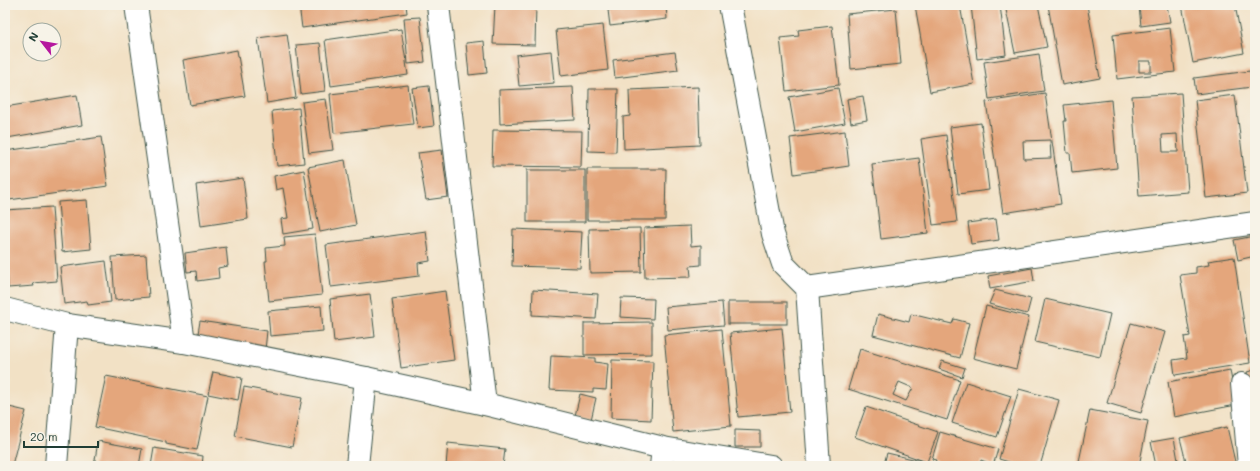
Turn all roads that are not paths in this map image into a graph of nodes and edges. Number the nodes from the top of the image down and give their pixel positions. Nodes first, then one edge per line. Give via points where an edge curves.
1 (136, 5) edge
2 (438, 5) edge
3 (730, 5) edge
4 (1255, 223) edge
5 (806, 288) junction
6 (5, 309) edge
7 (67, 325) junction
8 (184, 342) junction
9 (366, 378) junction
10 (1242, 384) dead end
11 (485, 404) junction
12 (662, 457) edge
13 (56, 466) edge
14 (357, 466) edge
15 (771, 466) edge
16 (819, 466) edge
17 (1249, 466) edge

1 - 8 street
2 - 11 street
3 - 5 street via 773,234 783,264
4 - 5 street
5 - 16 street
6 - 7 street
7 - 8 street
7 - 13 street
8 - 9 street
9 - 11 street
9 - 14 street
10 - 17 street
11 - 12 street
12 - 15 street

